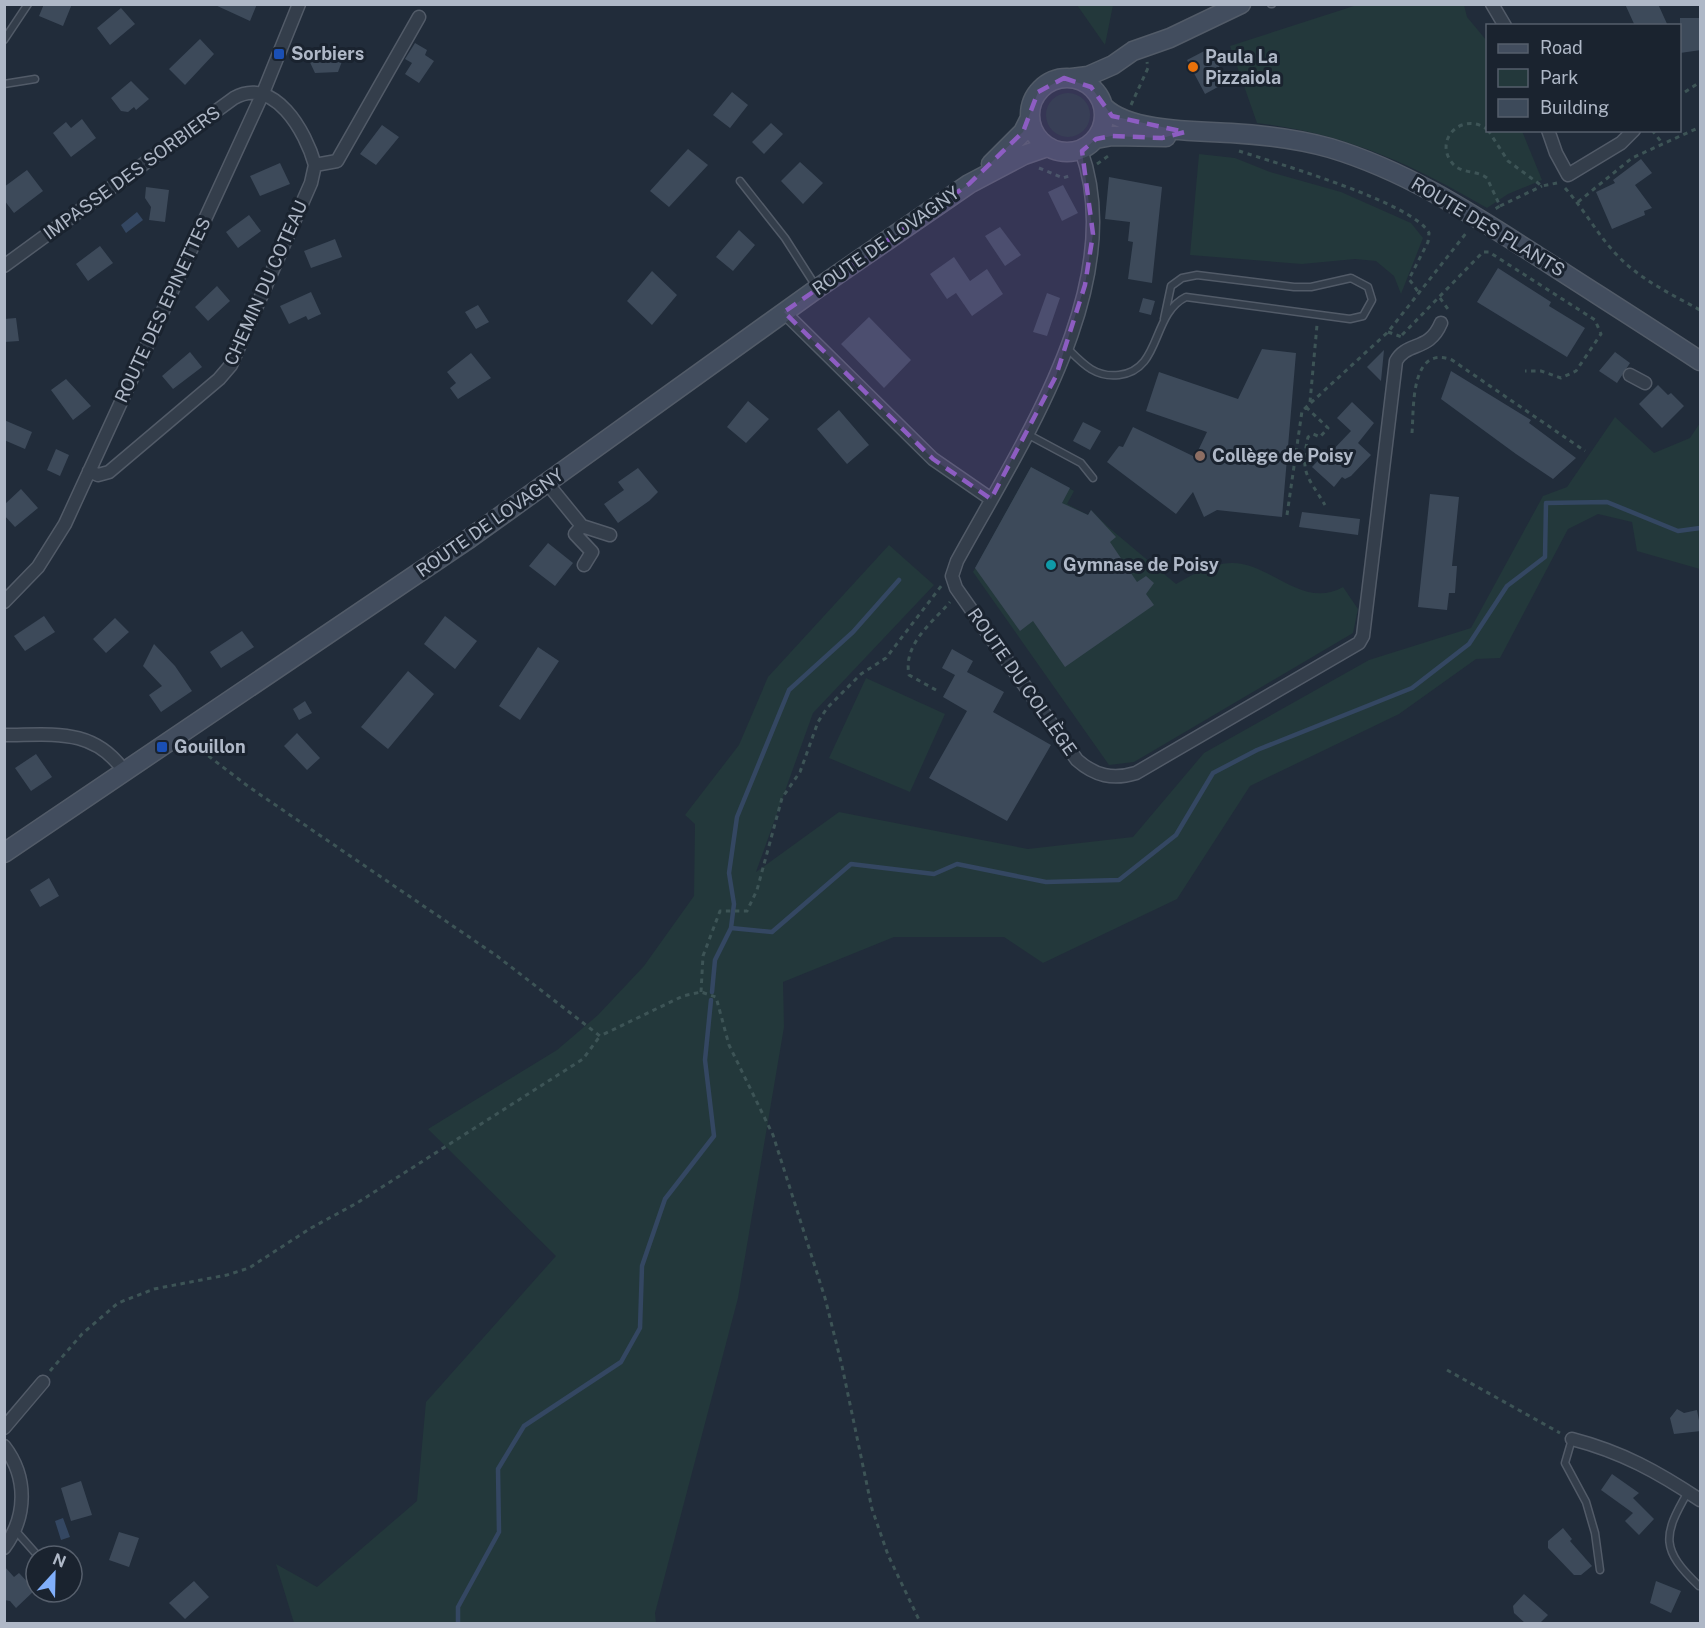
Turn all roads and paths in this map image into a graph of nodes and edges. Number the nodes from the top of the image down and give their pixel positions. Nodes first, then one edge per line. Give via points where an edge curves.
1 (28, 4) edge
2 (299, 4) edge
3 (1241, 4) edge
4 (1492, 4) edge
5 (419, 16) dead end
6 (1504, 24) edge
7 (4, 40) edge
8 (1146, 47) junction
9 (1113, 65) junction
10 (1070, 78) junction
11 (35, 79) dead end
12 (1701, 82) edge
13 (4, 84) edge
14 (1685, 92) dead end
15 (263, 93) junction
16 (1102, 103) junction
17 (1030, 118) junction
18 (1701, 127) edge
19 (1125, 129) junction
20 (1486, 129) edge
21 (1489, 132) edge
22 (1549, 132) edge
23 (1632, 132) edge
24 (1654, 132) edge
25 (1662, 143) junction
26 (1088, 145) junction
27 (1047, 147) junction
28 (1233, 149) dead end
29 (315, 165) junction
30 (1034, 167) dead end
31 (1087, 169) junction
32 (740, 181) dead end
33 (969, 184) junction
34 (1542, 186) junction
35 (1578, 202) junction
36 (1500, 206) junction
37 (1488, 213) dead end
38 (1467, 232) dead end
39 (4, 266) edge
40 (818, 288) junction
41 (1419, 292) junction
42 (1440, 298) junction
43 (1701, 310) edge
44 (784, 312) junction
45 (1450, 312) dead end
46 (1318, 315) junction
47 (1164, 319) junction
48 (1441, 323) dead end
49 (1402, 335) dead end
50 (1067, 348) junction
51 (1701, 361) edge
52 (1525, 371) dead end
53 (1630, 375) dead end
54 (1645, 383) dead end
55 (1310, 403) junction
56 (1306, 407) junction
57 (1412, 433) dead end
58 (1026, 434) junction
59 (1585, 451) dead end
60 (89, 471) junction
61 (1093, 478) dead end
62 (547, 483) junction
63 (991, 499) junction
64 (1325, 505) dead end
65 (1287, 514) dead end
66 (582, 526) junction
67 (610, 535) dead end
68 (584, 565) dead end
69 (956, 586) junction
70 (4, 602) edge
71 (936, 690) dead end
72 (183, 734) junction
73 (4, 735) edge
74 (124, 771) junction
75 (4, 853) edge
76 (701, 992) junction
77 (600, 1036) junction
78 (1448, 1370) dead end
79 (43, 1382) joint
80 (4, 1428) edge
81 (1572, 1438) junction
82 (4, 1446) edge
83 (1688, 1492) junction
84 (1701, 1500) edge
85 (15, 1530) junction
86 (27, 1544) edge
87 (4, 1548) edge
88 (1600, 1570) dead end
89 (1699, 1586) edge
90 (921, 1623) edge

1 - 7 lane
2 - 15 street, ROUTE DES EPINETTES
3 - 8 main road
4 - 6 street
5 - 29 street via 342,155 333,163
8 - 9 main road
8 - 19 path via 1148,68 1131,104
9 - 10 main road via 1088,76
9 - 16 main road
10 - 16 main road via 1088,84
10 - 17 main road via 1055,80 1042,88 1032,103
11 - 13 lane
12 - 14 path
15 - 29 street via 288,113
15 - 39 street, IMPASSE DES SORBIERS via 248,92 234,98
15 - 60 street, ROUTE DES EPINETTES
16 - 19 main road
16 - 26 main road via 1103,127
17 - 27 main road via 1034,132
17 - 33 main road, ROUTE DE LOVAGNY via 1009,149
18 - 25 path
19 - 26 main road, ROUTE DES PLANTS
19 - 31 path via 1124,148
19 - 51 main road, ROUTE DES PLANTS via 1162,138 1185,132 1293,140 1337,150 1389,169 1446,198
20 - 36 path via 1474,122 1460,124 1449,136 1446,150 1458,169 1487,178
21 - 34 path via 1508,161
22 - 23 street via 1568,175
24 - 25 path
25 - 35 path via 1632,158
26 - 27 main road via 1066,153
26 - 31 street
27 - 33 main road, ROUTE DE LOVAGNY
28 - 41 path via 1331,182 1418,219 1429,233 1409,279
29 - 60 street, CHEMIN DU COTEAU via 307,194 231,365 219,380 109,472 98,475
30 - 31 path via 1063,177
31 - 50 street via 1092,248
32 - 40 lane
33 - 40 main road, ROUTE DE LOVAGNY
34 - 35 path via 1560,182
34 - 36 path
35 - 43 path via 1627,264
36 - 37 path
38 - 41 path
40 - 44 main road, ROUTE DE LOVAGNY
41 - 55 path via 1388,332
42 - 45 path
42 - 49 path
42 - 52 path via 1487,251 1598,323 1600,336 1571,375 1561,378 1541,371
44 - 62 main road, ROUTE DE LOVAGNY
44 - 63 street via 933,459
46 - 47 lane via 1186,297
46 - 47 lane via 1350,319 1363,316 1372,300 1368,287 1351,278 1294,287 1189,275 1171,286
46 - 55 path
47 - 50 lane via 1148,358 1124,374 1098,373
48 - 69 street, ROUTE DU COLLÈGE via 1433,338 1401,354 1396,361 1362,640 1144,769 1128,776 1110,777 1092,772 1077,760
50 - 58 street
53 - 54 street
55 - 56 path
56 - 64 path via 1328,428 1320,437 1308,437 1304,467 1309,483
56 - 65 path via 1302,411
57 - 59 path via 1419,372 1430,360 1443,357
58 - 61 lane via 1081,463
58 - 63 street
60 - 70 street, ROUTE DES EPINETTES via 48,554
62 - 66 street
62 - 72 main road, ROUTE DE LOVAGNY
63 - 69 street via 957,561
66 - 67 street
66 - 68 street via 576,534 592,552
69 - 71 path via 910,648 909,675
69 - 76 path via 942,585 886,658 861,674 823,714 797,777 782,798 757,890 747,911 720,911 703,956
72 - 74 main road, ROUTE DE LOVAGNY
72 - 77 path via 249,787 498,956
73 - 74 street via 66,735 84,739 110,753
74 - 75 main road, ROUTE DE LOVAGNY
76 - 77 path via 662,1005
76 - 90 path via 716,998 729,1045 773,1136 837,1343 872,1509 888,1556
77 - 79 path via 583,1059 249,1268 134,1295 102,1316 62,1355
78 - 81 path
79 - 80 street
81 - 83 street via 1625,1456
81 - 88 lane via 1565,1463 1586,1502
82 - 85 street via 16,1464 22,1489 21,1514
83 - 84 street
83 - 89 lane via 1672,1523 1669,1540 1672,1557
85 - 86 lane
85 - 87 street

